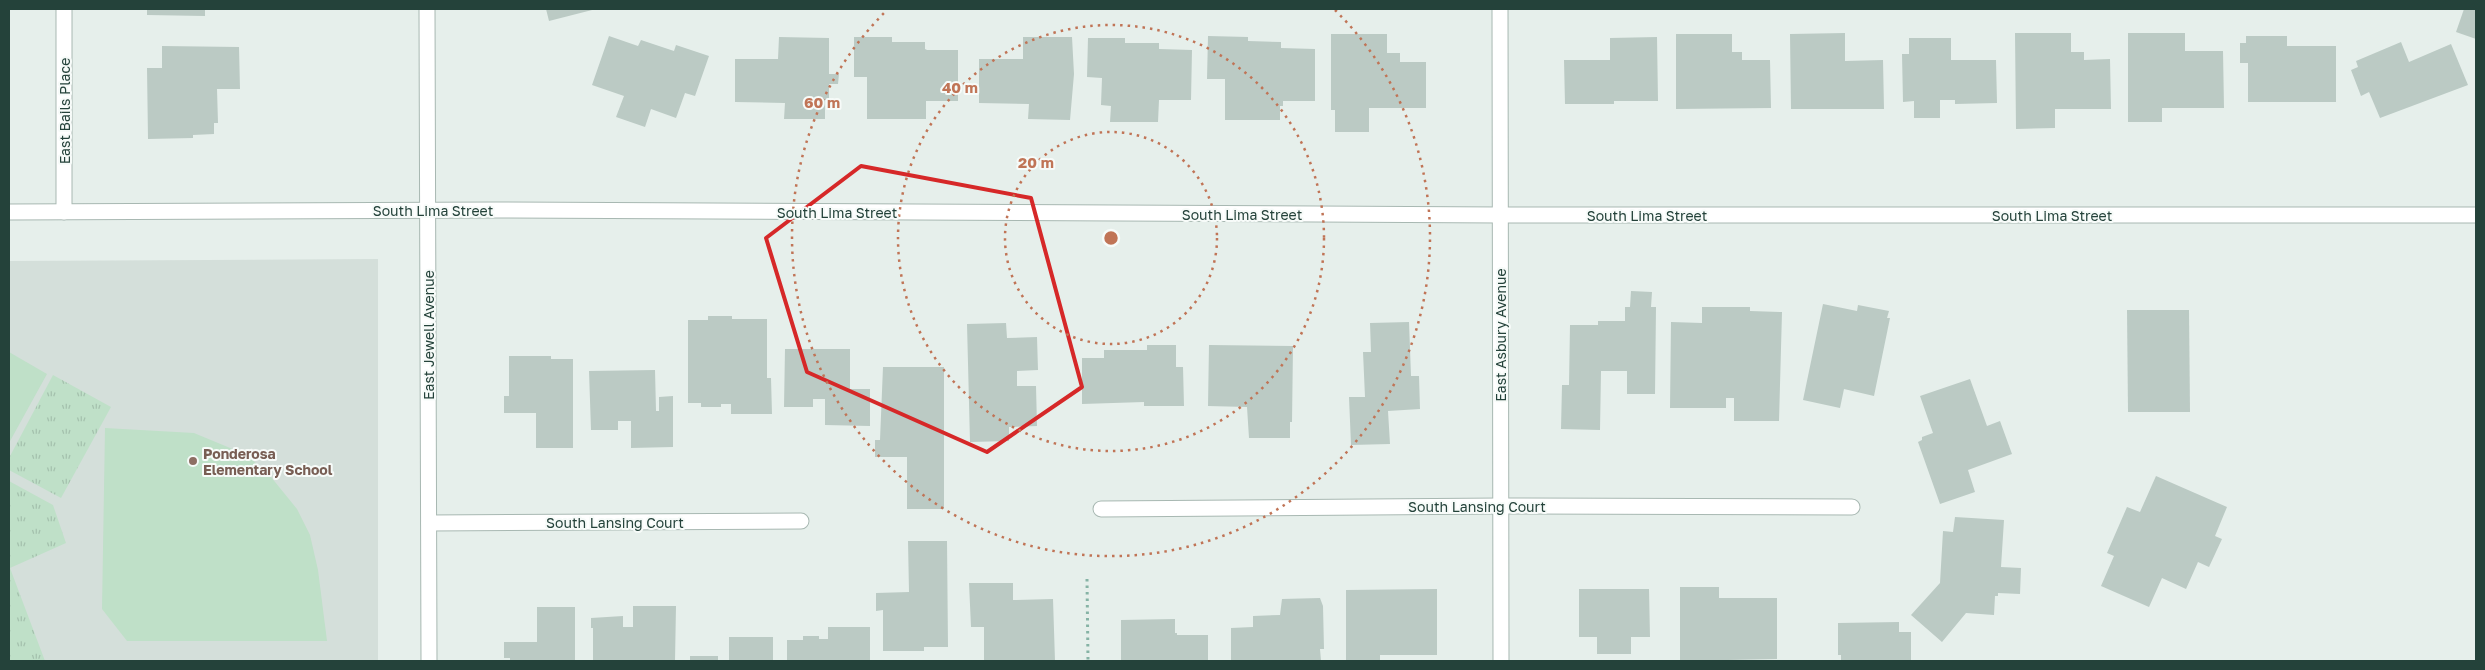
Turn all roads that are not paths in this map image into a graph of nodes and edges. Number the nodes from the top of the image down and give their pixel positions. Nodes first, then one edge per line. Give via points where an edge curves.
1 (64, 9) edge
2 (427, 9) edge
3 (1500, 9) edge
4 (428, 210) junction
5 (9, 212) edge
6 (64, 212) junction
7 (1500, 215) junction
8 (2476, 215) edge
9 (1500, 506) junction
10 (1852, 507) dead end
11 (1101, 509) dead end
12 (801, 521) dead end
13 (429, 524) junction
14 (429, 661) edge
15 (1501, 661) edge

1 - 6 street, East Bails Place
2 - 4 street, East Jewell Avenue
3 - 7 street, East Asbury Avenue
4 - 6 street, South Lima Street
4 - 7 street, South Lima Street
4 - 13 street, East Jewell Avenue
5 - 6 street, South Lima Street
7 - 8 street, South Lima Street
7 - 9 street, East Asbury Avenue
9 - 10 street, South Lansing Court
9 - 11 street, South Lansing Court
9 - 15 street, East Asbury Avenue
12 - 13 street, South Lansing Court
13 - 14 street, East Jewell Avenue

